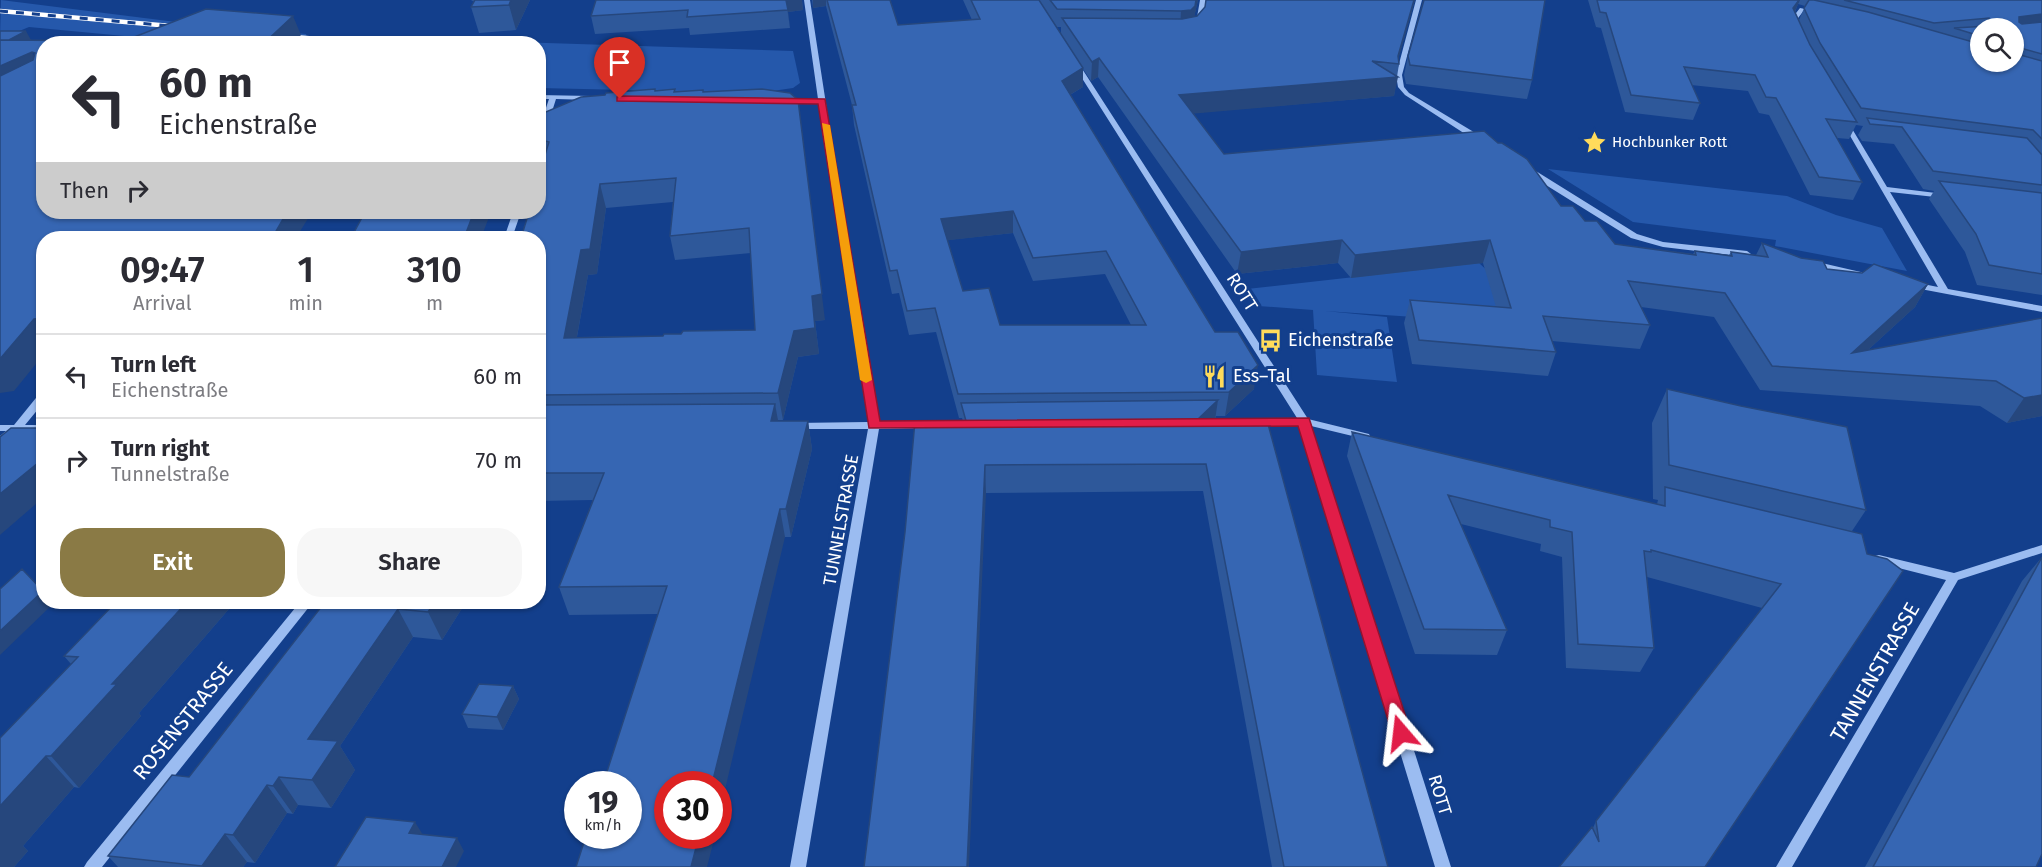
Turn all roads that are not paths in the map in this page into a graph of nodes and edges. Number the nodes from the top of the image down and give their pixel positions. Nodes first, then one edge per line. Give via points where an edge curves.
1 (807, 0) edge
2 (1203, 0) edge
3 (1419, 0) edge
4 (1793, 6) edge
5 (1802, 9) junction
6 (1813, 11) edge
7 (1193, 31) edge
8 (1796, 31) edge
9 (1073, 60) edge
10 (546, 97) edge
11 (553, 98) junction
12 (600, 99) edge
13 (775, 100) edge
14 (822, 101) junction
15 (1838, 110) edge
16 (546, 119) edge
17 (1849, 129) junction
18 (1859, 130) edge
19 (1486, 143) edge
20 (1515, 162) edge
21 (1885, 189) junction
22 (1952, 197) edge
23 (1761, 256) edge
24 (1805, 262) edge
25 (1875, 277) edge
26 (1899, 282) edge
27 (1945, 292) junction
28 (2042, 309) edge
29 (36, 405) edge
30 (1304, 421) junction
31 (1232, 422) edge
32 (873, 425) junction
33 (945, 425) edge
34 (778, 426) edge
35 (0, 428) edge
36 (17, 428) junction
37 (36, 428) edge
38 (1374, 438) edge
39 (0, 441) edge
40 (2042, 549) edge
41 (1862, 555) edge
42 (1954, 578) junction
43 (301, 609) edge
44 (92, 867) edge
45 (798, 867) edge
46 (1443, 867) edge
47 (1784, 867) edge

1 - 14 street, TUNNELSTRASSE
2 - 7 street
3 - 19 street via 1399,75 1401,87
4 - 5 street
5 - 6 street
5 - 8 street via 1792,22
9 - 30 street, ROTT
10 - 11 street
11 - 12 street
11 - 16 street
13 - 14 street
14 - 32 street, TUNNELSTRASSE
15 - 17 street
17 - 18 street
17 - 21 street
20 - 23 street via 1634,236
21 - 22 street
21 - 27 street
24 - 25 street
26 - 27 street
27 - 28 street
29 - 36 street
30 - 31 street
30 - 38 street
30 - 46 street, ROTT
32 - 33 street
32 - 34 street
32 - 45 street, TUNNELSTRASSE
35 - 36 street
36 - 37 street
36 - 39 street
40 - 42 street
41 - 42 street
42 - 47 street, TANNENSTRASSE
43 - 44 street, ROSENSTRASSE

